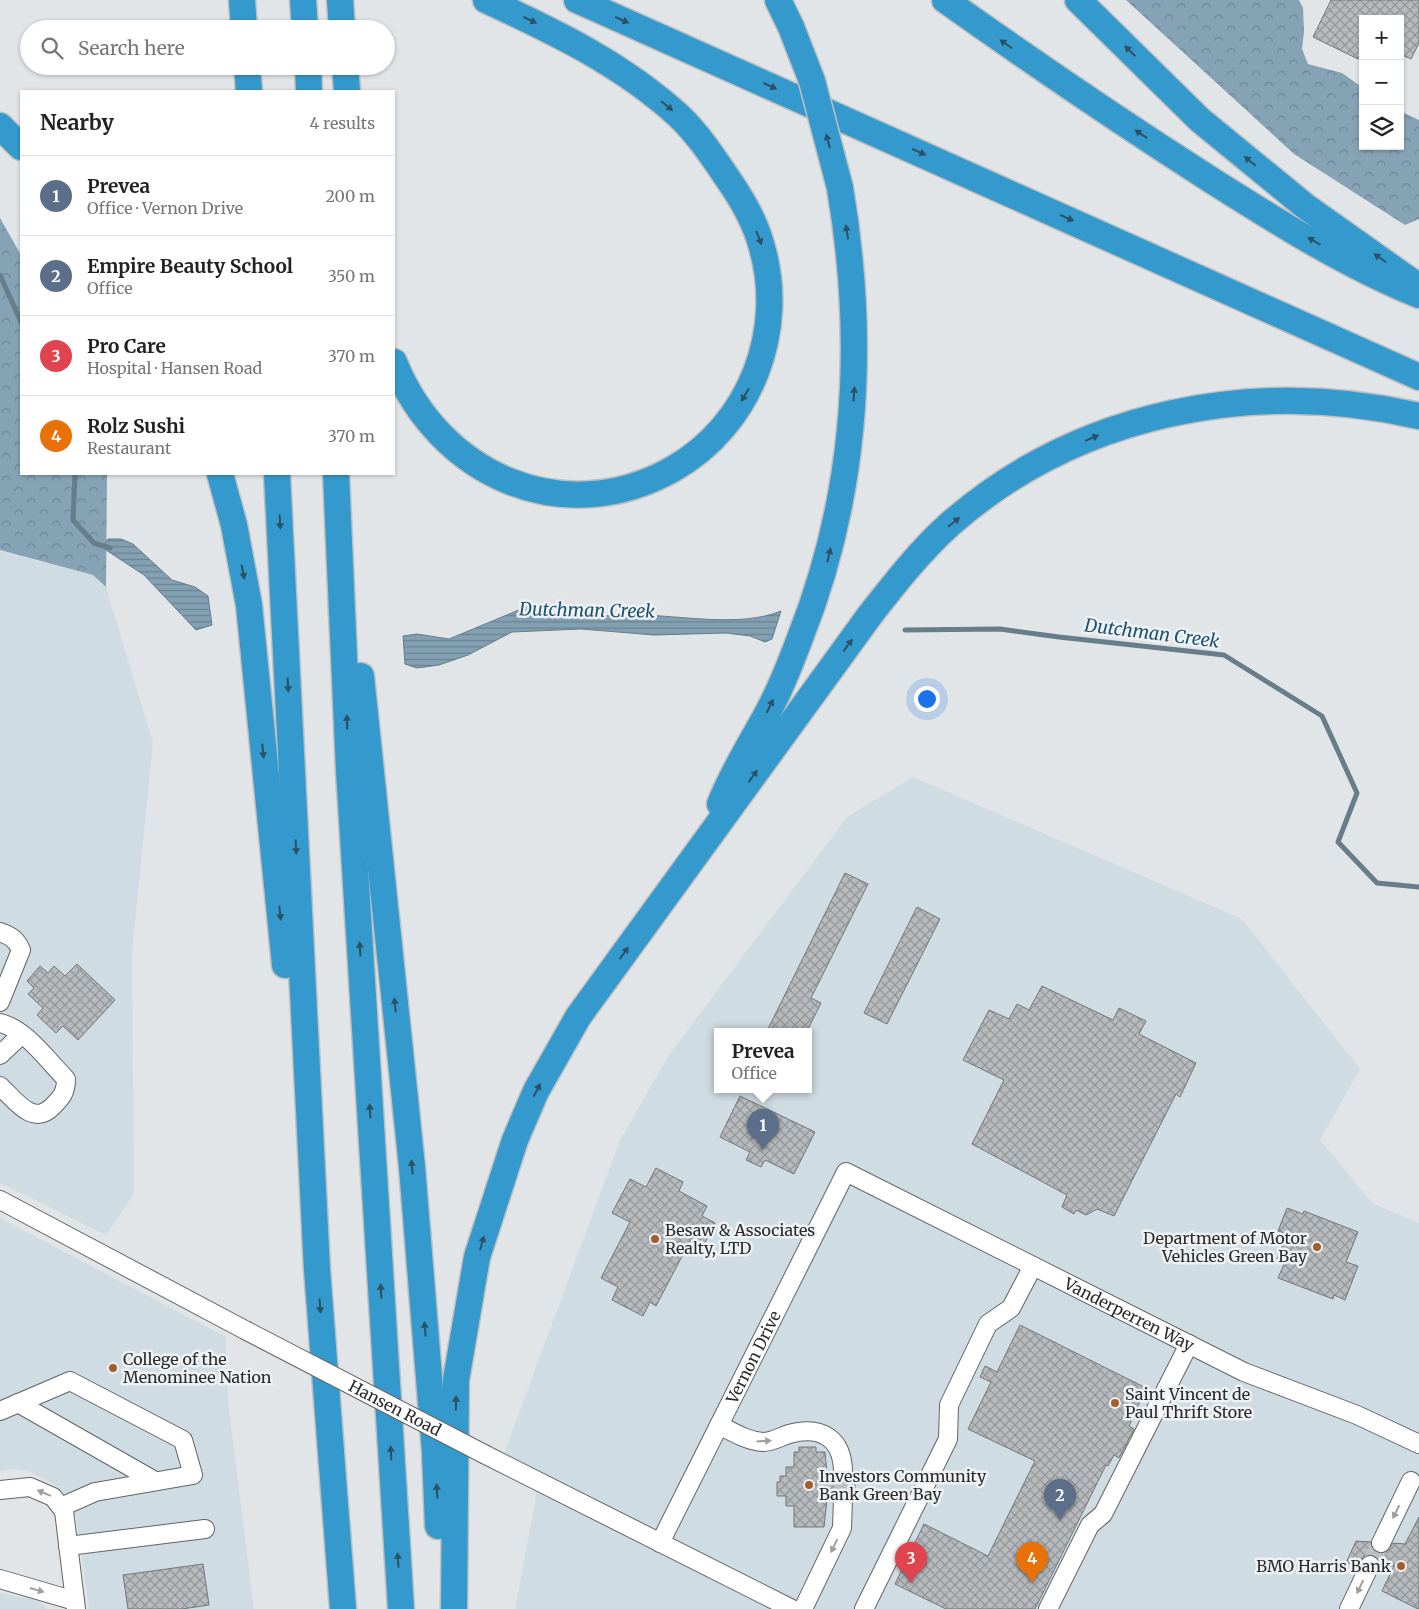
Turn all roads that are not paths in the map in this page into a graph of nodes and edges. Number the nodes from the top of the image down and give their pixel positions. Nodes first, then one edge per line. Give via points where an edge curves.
1 (242, 0) edge
2 (303, 0) edge
3 (340, 0) edge
4 (486, 0) edge
5 (577, 0) edge
6 (778, 0) edge
7 (945, 0) edge
8 (1078, 0) edge
9 (958, 7) edge
10 (243, 20) edge
11 (304, 20) edge
12 (341, 20) edge
13 (248, 75) edge
14 (308, 75) edge
15 (346, 75) edge
16 (249, 90) edge
17 (309, 90) edge
18 (347, 90) edge
19 (0, 126) edge
20 (20, 146) edge
21 (1419, 287) edge
22 (1419, 295) edge
23 (395, 364) edge
24 (1419, 376) edge
25 (1419, 416) edge
26 (220, 475) edge
27 (277, 475) edge
28 (337, 483) edge
29 (704, 844) junction
30 (0, 932) edge
31 (0, 1002) edge
32 (0, 1023) edge
33 (22, 1035) junction
34 (0, 1056) edge
35 (0, 1086) edge
36 (846, 1172) joint
37 (0, 1200) edge
38 (1033, 1266) junction
39 (317, 1269) junction
40 (1189, 1344) junction
41 (18, 1403) junction
42 (0, 1410) edge
43 (719, 1425) junction
44 (1419, 1444) edge
45 (843, 1474) tunnel mouth
46 (1411, 1481) dead end
47 (155, 1482) junction
48 (0, 1490) edge
49 (843, 1499) tunnel mouth
50 (61, 1506) junction
51 (205, 1529) dead end
52 (660, 1543) junction
53 (1381, 1543) tunnel mouth
54 (68, 1546) junction
55 (1370, 1565) tunnel mouth
56 (0, 1579) edge
57 (75, 1605) edge
58 (343, 1609) edge
59 (401, 1609) edge
60 (445, 1609) edge
61 (454, 1609) edge
62 (792, 1609) edge
63 (803, 1609) edge
64 (864, 1609) edge
65 (1048, 1609) edge
66 (1349, 1609) edge

1 - 10 highway
2 - 11 highway
3 - 12 highway
4 -> 23 highway via 557,32 635,80 681,118 713,156 744,204 761,243 769,287 770,318 760,366 734,413 697,453 672,470 633,486 576,494 522,486 475,464 428,422
5 -> 24 highway
29 -> 6 highway, bridge via 732,775 770,708 828,560 843,482 855,370 853,286 840,188 812,81
7 - 9 highway
21 -> 8 highway via 1304,206 1200,120
22 -> 9 highway via 1377,278 1250,204 1028,59
13 - 16 highway
14 - 17 highway
15 - 18 highway
19 - 20 highway
29 -> 25 highway via 870,615 920,553 985,497 1050,456 1119,427 1178,411 1246,402 1322,402
26 -> 39 highway via 234,525 249,605
27 -> 39 highway
59 -> 28 highway via 349,771
60 -> 28 highway via 440,1578 435,1452 412,1167 382,895 371,757
61 -> 29 highway via 456,1380 478,1256 495,1196 536,1091 578,1017
30 - 31 street via 18,942 21,950
32 - 33 street via 9,1025
33 - 34 street
33 - 35 street via 66,1079 65,1094 48,1112 31,1115
36 - 38 street, Vanderperren Way
36 - 43 street, Vernon Drive
37 - 52 street, Hansen Road, bridge
38 - 40 street, Vanderperren Way
38 - 64 street via 1011,1308 988,1324 949,1405 948,1439
39 -> 58 highway
40 - 44 street, Vanderperren Way via 1244,1372 1357,1415
40 - 65 street via 1103,1514 1090,1525
41 - 42 street
41 - 47 street
41 - 47 street via 70,1381 184,1440 193,1475
43 -> 45 street via 753,1441 766,1442 801,1433 825,1435 839,1448
43 - 52 street, Vernon Drive
46 -> 53 street
47 - 50 street via 95,1492
50 -> 48 street via 53,1497 30,1487
49 -> 63 street via 842,1528
50 - 54 street
51 - 54 street
52 - 62 street, Hansen Road
54 - 57 street
55 -> 66 street
56 -> 57 street

